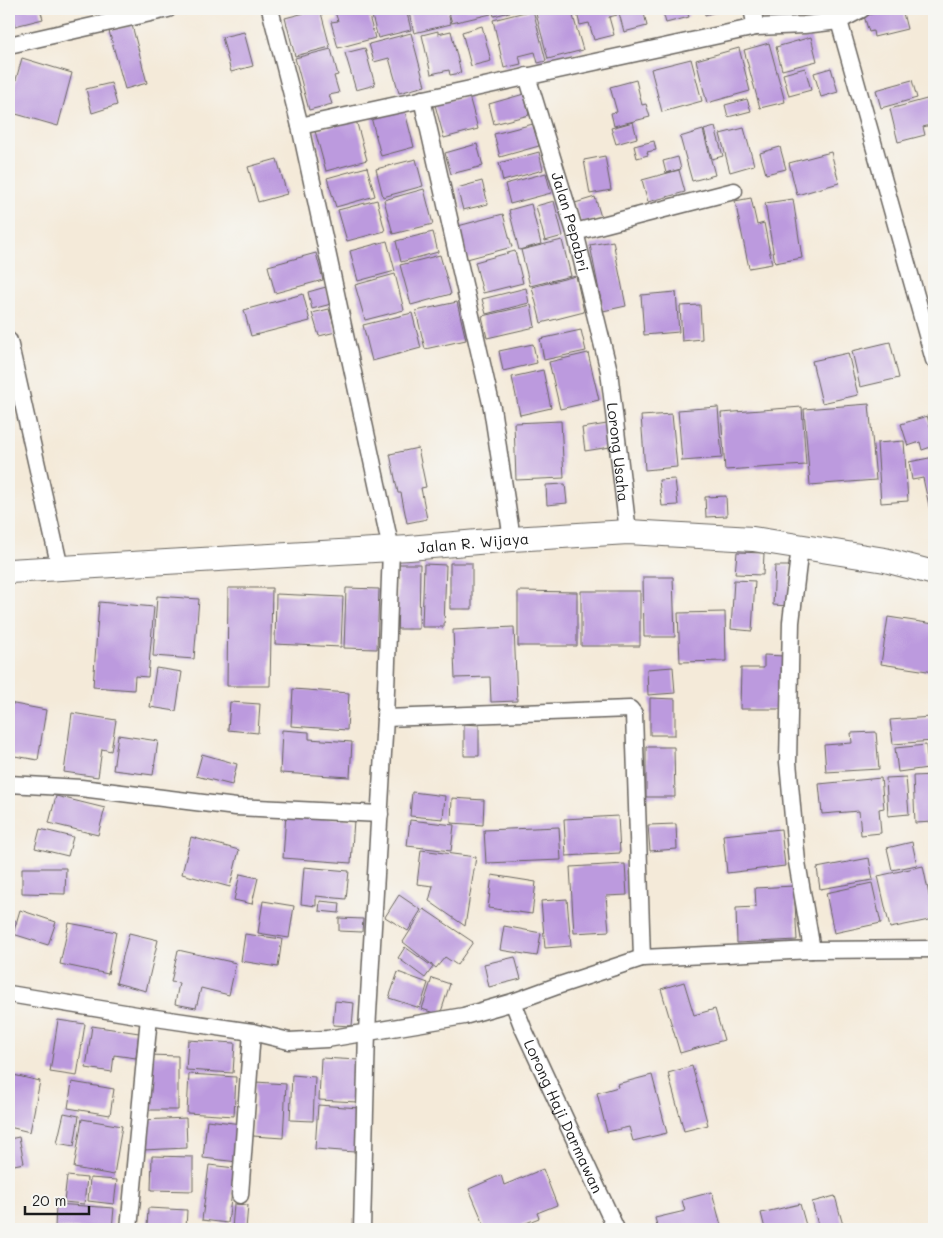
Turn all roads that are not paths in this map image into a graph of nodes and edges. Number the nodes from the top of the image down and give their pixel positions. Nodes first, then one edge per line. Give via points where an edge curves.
1 (168, 9) edge
2 (270, 9) edge
3 (752, 9) edge
4 (862, 9) edge
5 (839, 21) junction
6 (756, 27) junction
7 (9, 45) edge
8 (527, 76) junction
9 (422, 99) junction
10 (300, 126) junction
11 (734, 191) dead end
12 (575, 232) junction
13 (9, 340) edge
14 (934, 360) edge
15 (609, 371) joint
16 (628, 532) junction
17 (512, 539) junction
18 (800, 547) junction
19 (391, 549) junction
20 (60, 568) junction
21 (9, 571) edge
22 (934, 573) edge
23 (385, 718) junction
24 (9, 784) edge
25 (380, 814) junction
26 (934, 949) edge
27 (812, 950) junction
28 (642, 958) junction
29 (9, 994) edge
30 (513, 1002) junction
31 (150, 1017) junction
32 (252, 1032) junction
33 (367, 1032) junction
34 (240, 1196) dead end
35 (130, 1229) edge
36 (362, 1229) edge
37 (616, 1229) edge

1 - 7 street
2 - 10 street
3 - 6 street
4 - 5 street
5 - 6 street
5 - 14 street
6 - 8 street
8 - 9 street
8 - 12 street, Jalan Pepabri
9 - 10 street
9 - 17 street via 492,408
10 - 19 street
11 - 12 street
12 - 15 street, Jalan Pepabri
13 - 20 street
15 - 16 street, Lorong Usaha
16 - 17 street, Jalan R. Wijaya
16 - 18 street, Jalan R. Wijaya via 753,539
17 - 19 street, Jalan R. Wijaya
18 - 22 street, Jalan R. Wijaya via 884,560
18 - 27 street via 791,622 788,762 797,862
19 - 20 street, Jalan R. Wijaya
19 - 23 street
20 - 21 street, Jalan R. Wijaya
23 - 25 street
23 - 28 street via 630,709 634,714
24 - 25 street via 81,788 236,807
25 - 33 street
26 - 27 street
27 - 28 street
28 - 30 street
29 - 31 street
30 - 33 street via 464,1016
30 - 37 street, Lorong Haji Darmawan
31 - 32 street
31 - 35 street
32 - 33 street via 289,1041
32 - 34 street
33 - 36 street

